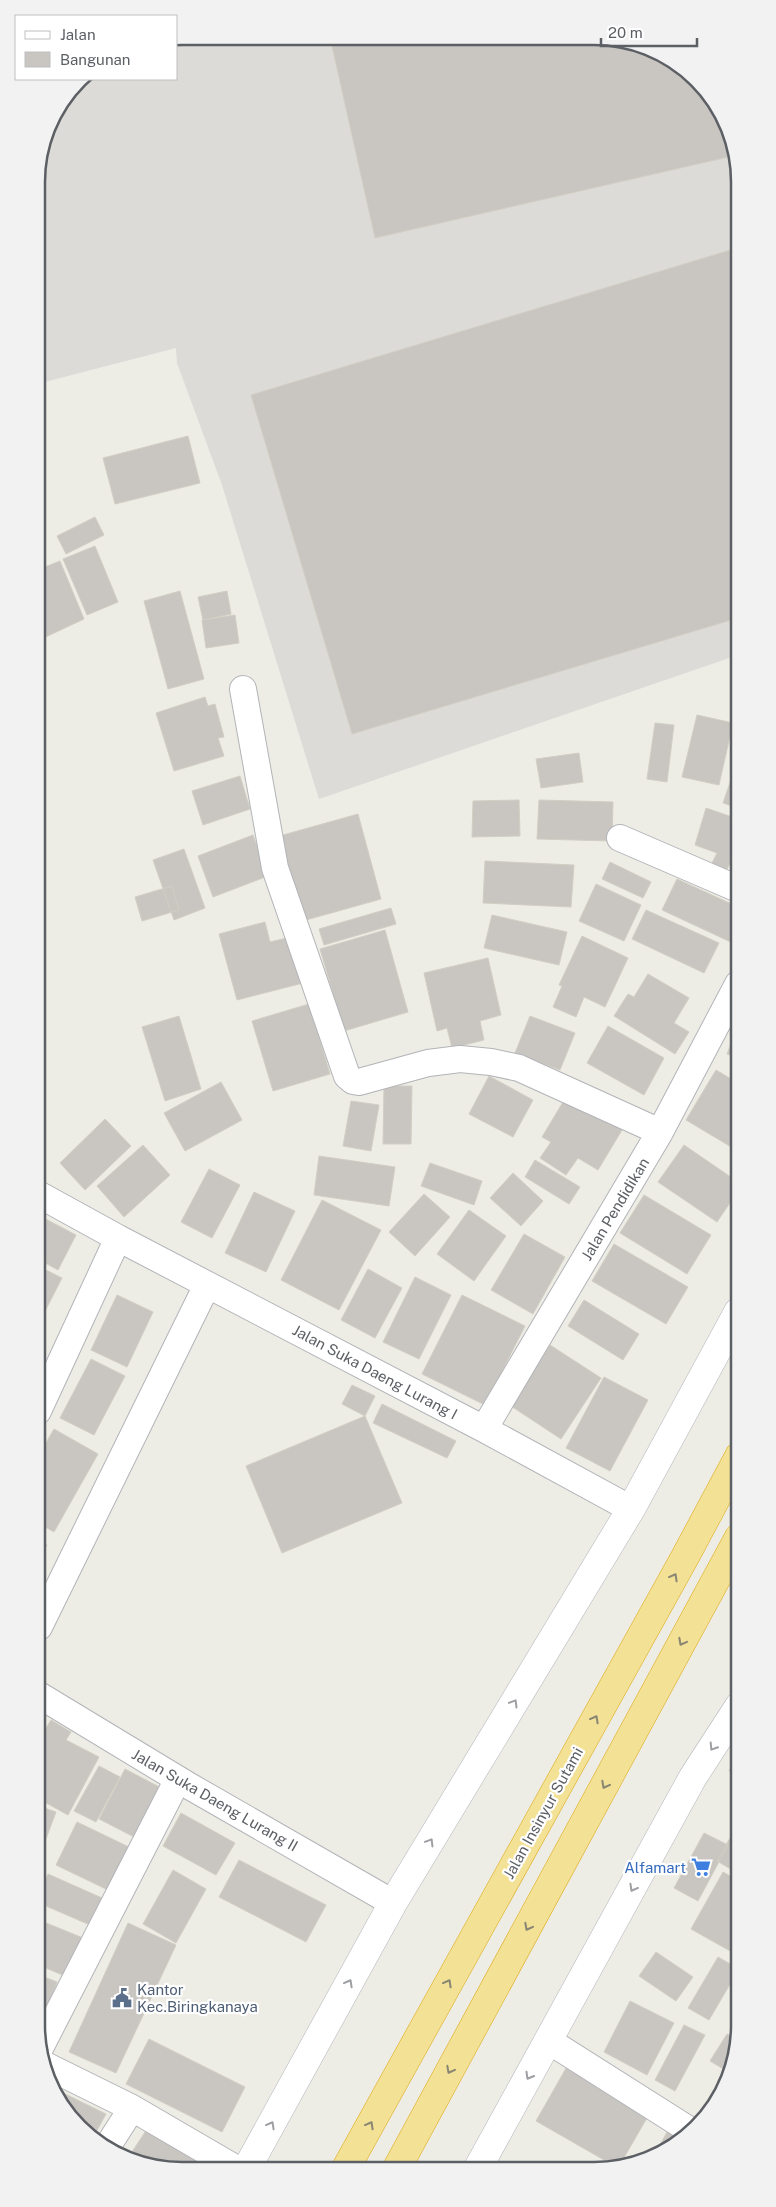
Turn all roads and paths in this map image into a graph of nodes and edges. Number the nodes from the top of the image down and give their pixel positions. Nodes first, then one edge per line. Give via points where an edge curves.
1 (243, 689) dead end
2 (620, 838) dead end
3 (731, 886) edge
4 (731, 997) edge
5 (660, 1132) junction
6 (45, 1198) edge
7 (118, 1238) junction
8 (207, 1285) junction
9 (731, 1325) edge
10 (45, 1396) edge
11 (484, 1429) junction
12 (731, 1471) edge
13 (630, 1509) junction
14 (731, 1552) edge
15 (45, 1613) edge
16 (45, 1700) edge
17 (731, 1718) edge
18 (178, 1779) junction
19 (393, 1903) junction
20 (46, 2037) edge
21 (549, 2042) junction
22 (52, 2068) edge
23 (132, 2108) junction
24 (685, 2127) edge
25 (111, 2142) edge
26 (225, 2162) edge
27 (251, 2162) edge
28 (349, 2162) edge
29 (400, 2162) edge
30 (481, 2162) edge

1 - 5 street via 274,868 347,1076 359,1082 428,1063 460,1059 491,1062 519,1068
2 - 3 street
4 - 5 street, Jalan Pendidikan
5 - 11 street, Jalan Pendidikan
6 - 7 street, Jalan Suka Daeng Lurang I
7 - 8 street, Jalan Suka Daeng Lurang I
7 - 10 street
8 - 11 street, Jalan Suka Daeng Lurang I
8 - 15 street
9 - 13 street
11 - 13 street, Jalan Suka Daeng Lurang I
28 -> 12 highway, Jalan Insinyur Sutami
19 -> 13 street
14 -> 29 highway
16 - 18 street, Jalan Suka Daeng Lurang II
17 -> 21 street via 693,1777
18 - 19 street, Jalan Suka Daeng Lurang II
18 - 20 street
27 -> 19 street
21 - 24 street
21 -> 30 street
22 - 23 street
23 - 25 street
23 - 26 street

